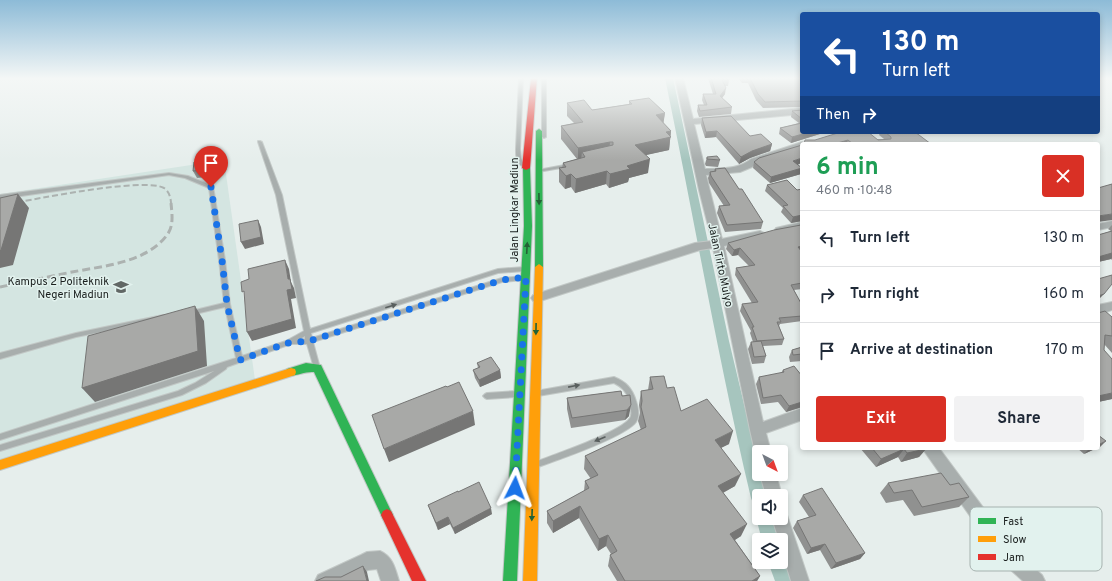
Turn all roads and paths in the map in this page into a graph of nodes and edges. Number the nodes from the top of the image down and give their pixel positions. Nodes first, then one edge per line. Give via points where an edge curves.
1 (520, 105) edge
2 (532, 105) edge
3 (541, 105) edge
4 (685, 105) edge
5 (800, 111) edge
6 (689, 122) junction
7 (260, 142) dead end
8 (800, 146) edge
9 (574, 164) edge
10 (526, 165) junction
11 (538, 167) junction
12 (701, 172) junction
13 (0, 197) edge
14 (1112, 224) edge
15 (800, 225) edge
16 (1100, 227) edge
17 (717, 244) junction
18 (526, 273) junction
19 (418, 297) junction
20 (537, 298) junction
21 (227, 304) junction
22 (421, 306) junction
23 (1112, 306) edge
24 (1100, 309) edge
25 (186, 314) edge
26 (172, 315) edge
27 (307, 332) junction
28 (309, 341) junction
29 (288, 343) junction
30 (0, 356) edge
31 (240, 360) junction
32 (227, 364) junction
33 (317, 368) junction
34 (527, 394) junction
35 (487, 396) dead end
36 (800, 415) edge
37 (757, 430) junction
38 (0, 437) edge
39 (761, 445) edge
40 (0, 448) edge
41 (931, 450) edge
42 (0, 464) edge
43 (533, 466) junction
44 (973, 507) edge
45 (782, 525) edge
46 (1025, 571) edge
47 (324, 581) edge
48 (390, 581) edge
49 (419, 581) edge
50 (510, 581) edge
51 (530, 581) edge
52 (800, 581) edge
53 (1036, 581) edge

1 - 10 lane via 518,149 519,158
2 - 10 main road, Jalan Lingkar Madiun
3 - 11 main road, Jalan Lingkar Madiun
4 - 6 street, Jalan Tirto Mulyo
5 - 6 street
6 - 12 street, Jalan Tirto Mulyo
7 - 27 lane via 279,195
8 - 12 street via 754,161 749,167
9 - 11 lane
18 -> 10 main road, Jalan Lingkar Madiun
11 -> 20 main road, Jalan Lingkar Madiun via 540,226
12 - 17 street, Jalan Tirto Mulyo
13 - 21 lane via 169,174 199,181 211,187
14 - 16 street
15 - 17 street
17 - 20 street via 699,246
17 - 37 street, Jalan Tirto Mulyo
18 - 19 lane via 498,272
18 - 22 lane
18 - 34 main road, Jalan Lingkar Madiun
19 - 22 lane
27 -> 19 lane
20 -> 34 main road, Jalan Lingkar Madiun
21 - 25 lane
21 - 31 lane
22 - 28 lane
23 - 24 street
26 - 30 lane via 76,335
27 - 28 lane
27 - 29 lane
28 - 29 lane
28 - 33 lane
29 - 31 lane
31 - 32 lane
32 - 38 lane
32 - 40 lane via 209,379 180,393
33 - 42 main road via 306,367
33 - 49 main road
34 - 35 lane
34 - 43 main road, Jalan Lingkar Madiun
34 -> 43 lane via 614,380 625,384 635,411 633,420 621,431
34 - 50 main road, Jalan Lingkar Madiun
36 - 37 street
37 - 39 street, Jalan Tirto Mulyo
41 - 44 street
43 -> 51 main road, Jalan Lingkar Madiun
45 - 52 street
46 - 53 street
47 - 48 street via 367,561 380,560 385,565

